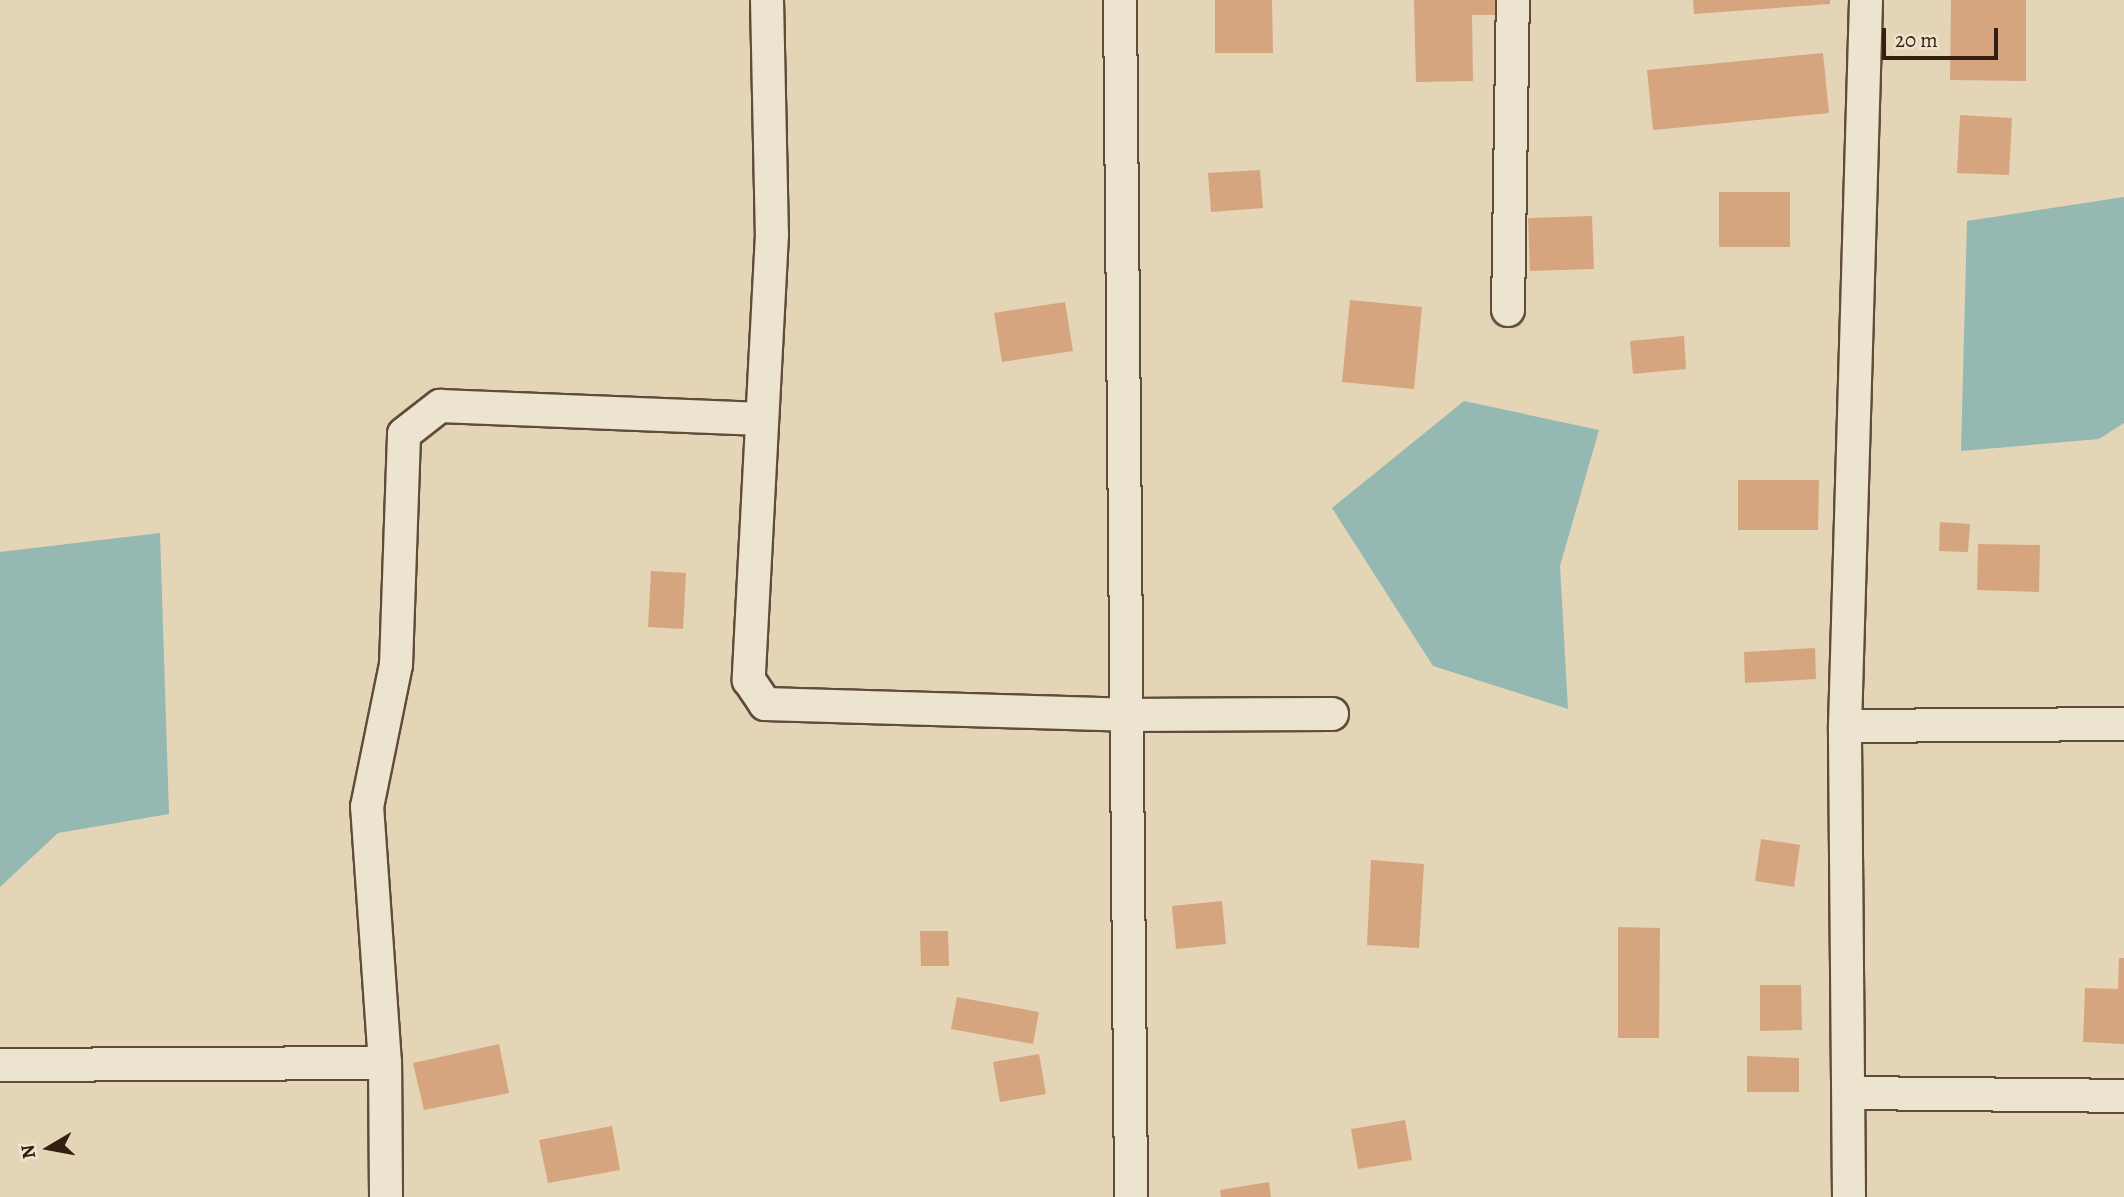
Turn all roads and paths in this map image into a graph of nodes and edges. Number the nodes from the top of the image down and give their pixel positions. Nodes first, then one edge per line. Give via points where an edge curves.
1 (767, 0) edge
2 (1120, 0) edge
3 (1513, 0) edge
4 (1866, 0) edge
5 (1508, 310) dead end
6 (762, 419) junction
7 (1332, 714) dead end
8 (1126, 715) junction
9 (2124, 724) edge
10 (1845, 726) junction
11 (385, 1063) junction
12 (0, 1065) edge
13 (1850, 1093) junction
14 (2124, 1096) edge
15 (386, 1197) edge
16 (1131, 1197) edge
17 (1849, 1197) edge

1 - 6 street via 772,234
2 - 8 street
3 - 5 street
4 - 10 street
6 - 8 street via 749,680 765,704
6 - 11 street via 440,406 404,433 396,665 367,807
7 - 8 street
8 - 16 street
9 - 10 street
10 - 13 street
11 - 12 street
11 - 15 street
13 - 14 street
13 - 17 street

